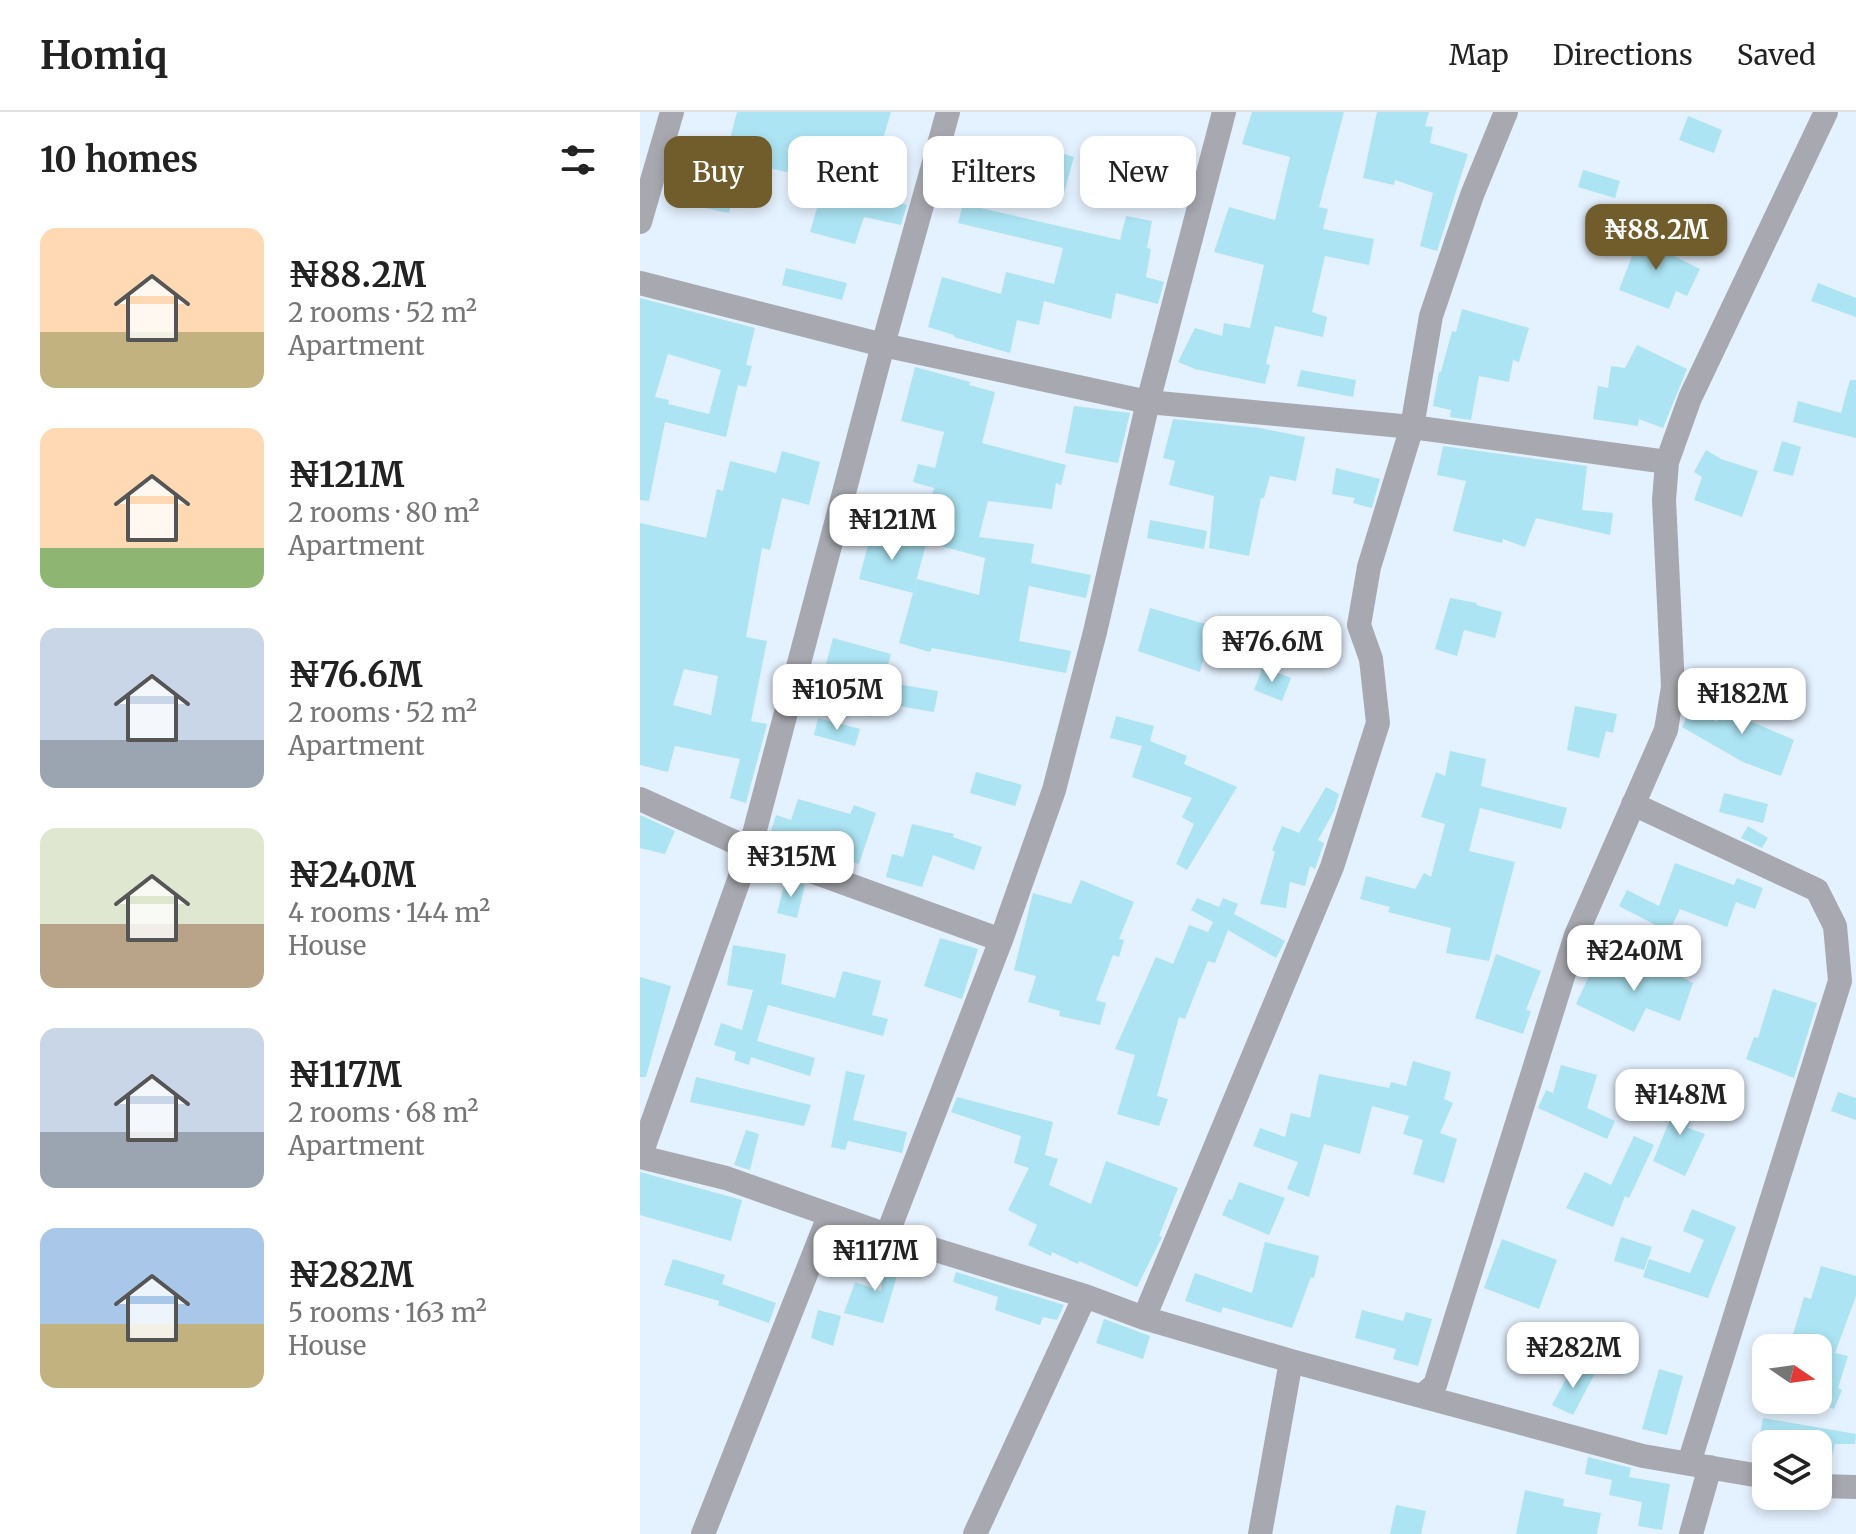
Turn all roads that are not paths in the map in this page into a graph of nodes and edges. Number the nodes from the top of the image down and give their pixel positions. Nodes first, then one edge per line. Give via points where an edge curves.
1 (672, 112) edge
2 (948, 112) edge
3 (1224, 112) edge
4 (1506, 112) edge
5 (1826, 112) edge
6 (640, 222) edge
7 (640, 283) edge
8 (883, 345) junction
9 (1148, 402) junction
10 (1412, 427) junction
11 (1667, 462) junction
12 (640, 799) edge
13 (1633, 804) junction
14 (750, 849) junction
15 (1001, 940) junction
16 (640, 1157) edge
17 (829, 1216) junction
18 (887, 1235) junction
19 (1085, 1296) junction
20 (1144, 1318) junction
21 (1291, 1361) junction
22 (1422, 1396) junction
23 (1700, 1465) junction
24 (1752, 1474) edge
25 (1832, 1486) edge
26 (1856, 1487) edge
27 (1266, 1533) edge
28 (703, 1534) edge
29 (975, 1534) edge
30 (1691, 1534) edge

1 - 6 street
2 - 8 street
3 - 9 street
4 - 10 street via 1431,316
5 - 11 street via 1690,398
7 - 8 street
8 - 9 street
8 - 14 street
9 - 10 street
9 - 15 street via 1054,790
10 - 11 street
10 - 20 street via 1369,567 1359,625 1371,659 1378,723 1332,867
11 - 13 street via 1664,500 1673,687 1666,730
12 - 14 street
13 - 22 street via 1576,935 1435,1385
13 - 23 street via 1817,890 1835,926 1840,981
14 - 15 street
14 - 16 street
15 - 18 street
16 - 17 street via 726,1178
17 - 18 street
17 - 28 street
18 - 19 street
19 - 20 street
19 - 29 street
20 - 21 street
21 - 22 street
21 - 27 street
22 - 23 street via 1643,1456
23 - 24 street
23 - 30 street
25 - 26 street

